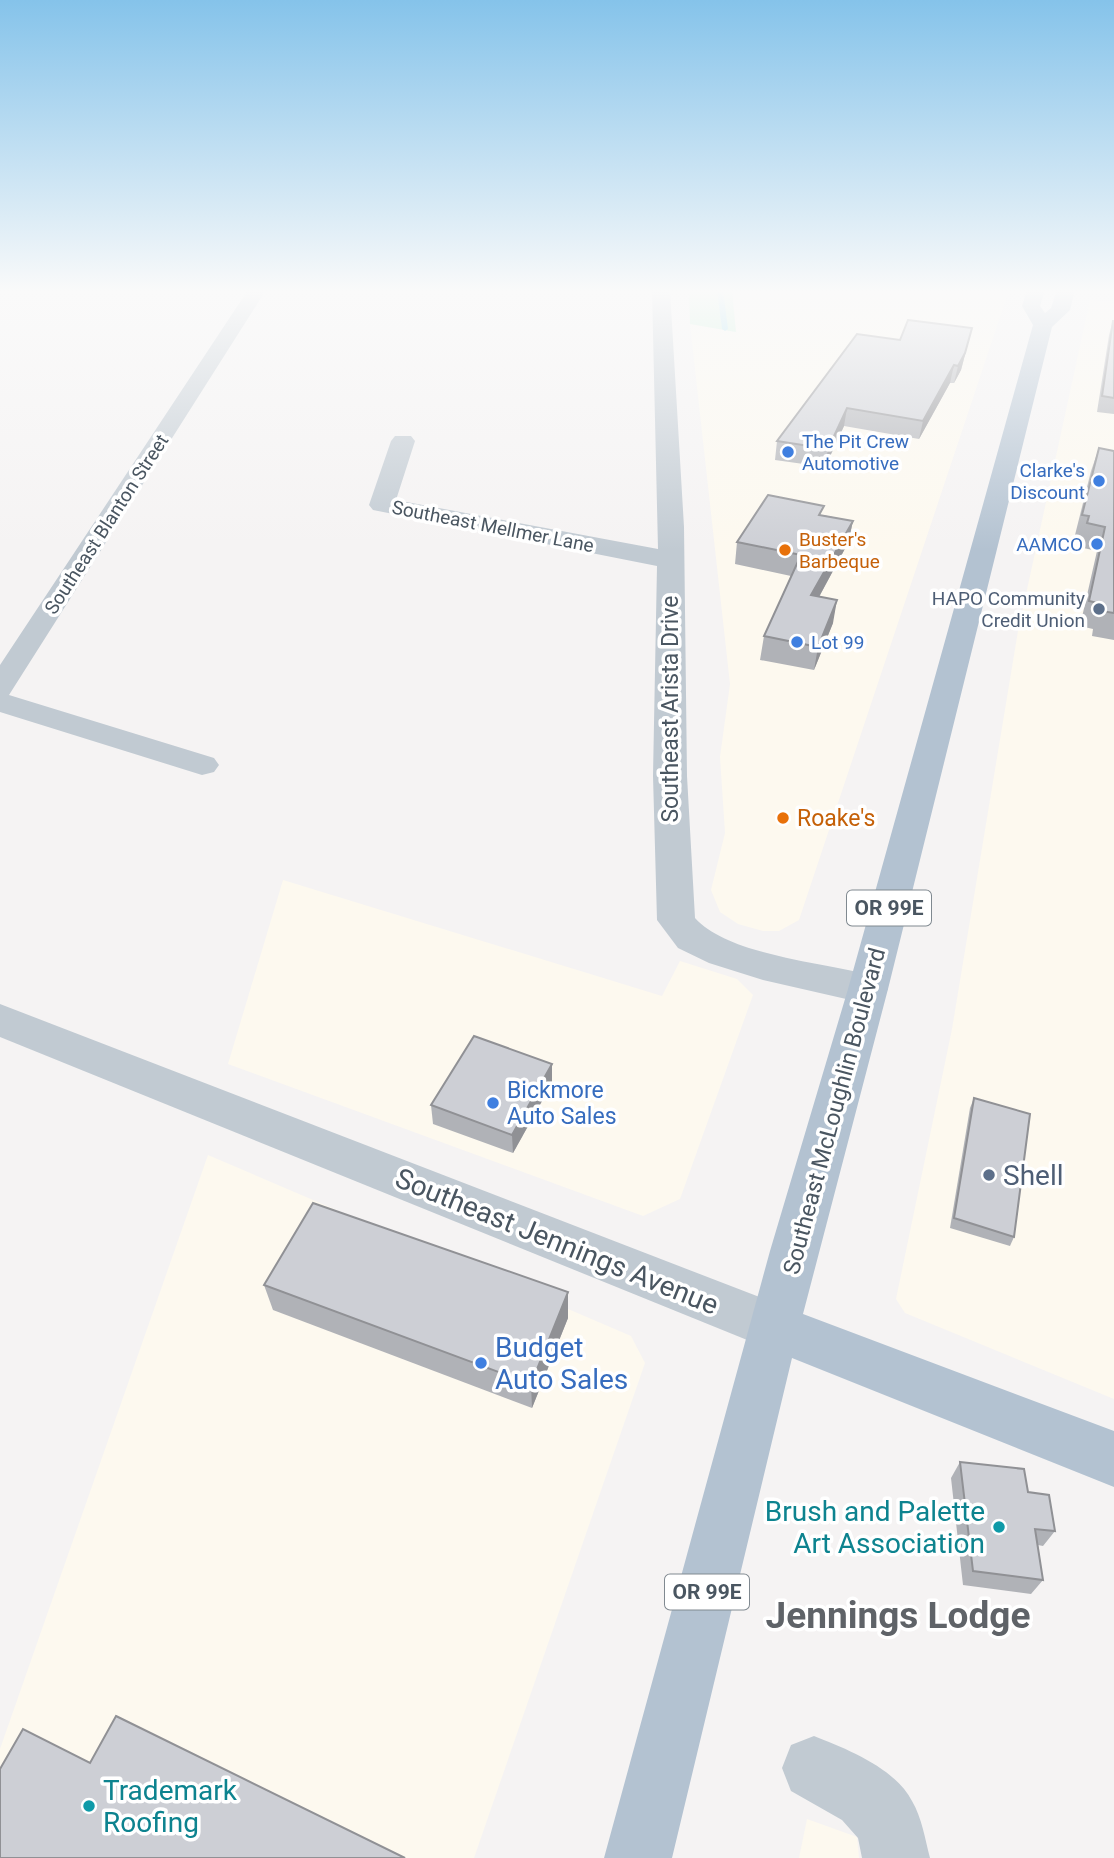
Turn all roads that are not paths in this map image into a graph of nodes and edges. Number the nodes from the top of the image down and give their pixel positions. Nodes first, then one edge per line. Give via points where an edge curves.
1 (201, 377) edge
2 (664, 377) edge
3 (1029, 377) edge
4 (403, 440) dead end
5 (670, 560) junction
6 (0, 688) edge
7 (0, 702) edge
8 (202, 765) dead end
9 (868, 989) junction
10 (0, 1020) edge
11 (775, 1327) junction
12 (1114, 1459) edge
13 (814, 1768) dead end
14 (638, 1858) edge
15 (896, 1858) edge

1 - 6 street, Southeast Blanton Street
2 - 5 street, Southeast Arista Drive
3 - 9 main road, Southeast McLoughlin Boulevard / OR 99E
4 - 5 street, Southeast Mellmer Lane via 382,505
5 - 9 street, Southeast Arista Drive via 670,776 677,922 702,945
7 - 8 street
9 - 11 main road, Southeast McLoughlin Boulevard / OR 99E
10 - 11 street, Southeast Jennings Avenue
11 - 12 main road, Southeast Jennings Avenue
11 - 14 main road, Southeast McLoughlin Boulevard / OR 99E
13 - 15 street via 864,1797 888,1822

